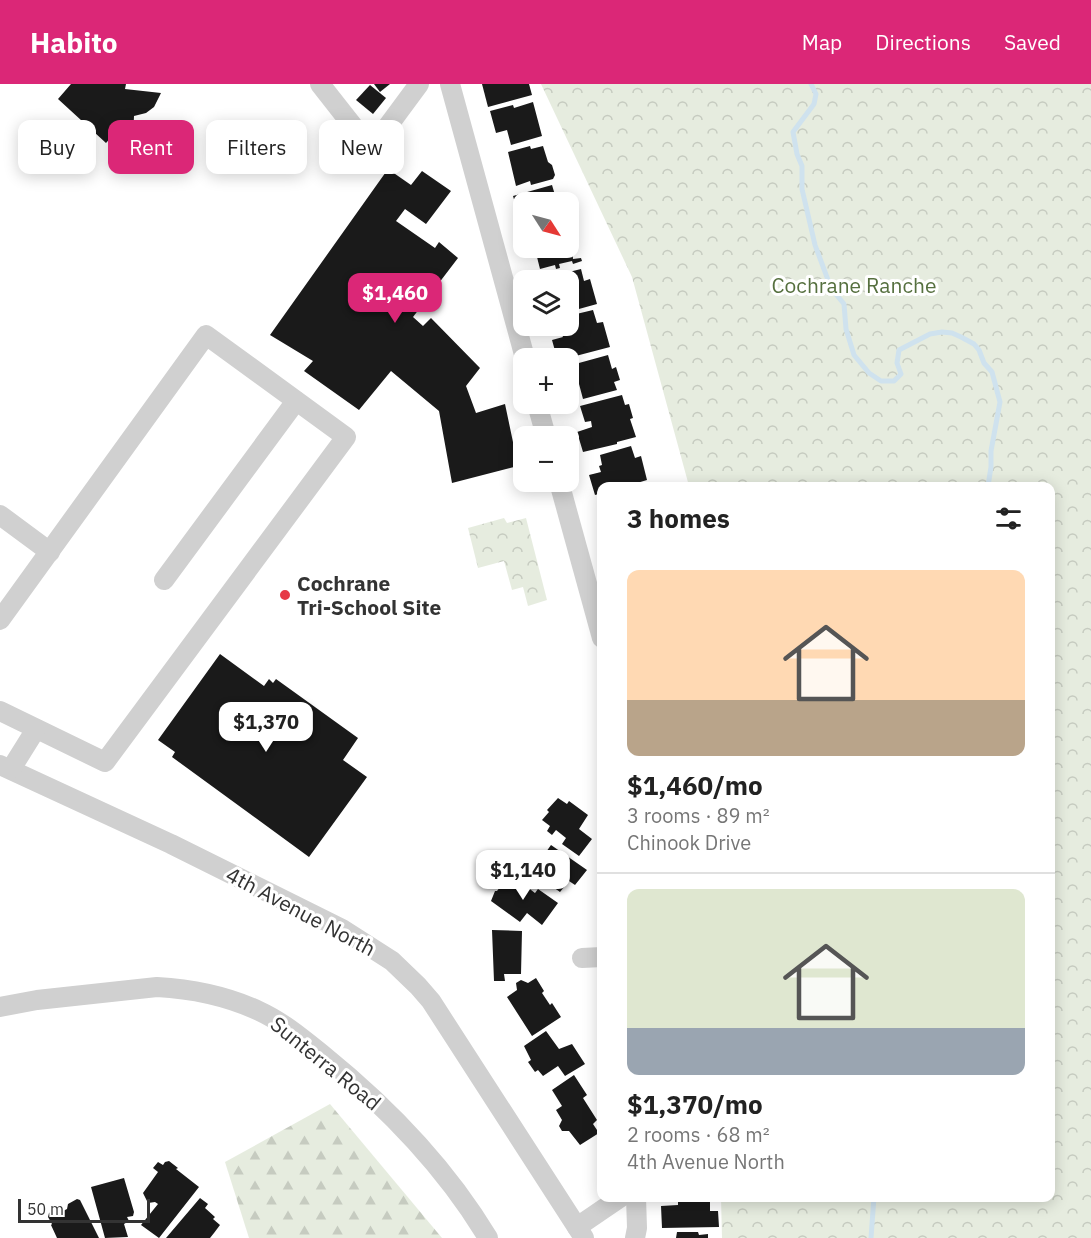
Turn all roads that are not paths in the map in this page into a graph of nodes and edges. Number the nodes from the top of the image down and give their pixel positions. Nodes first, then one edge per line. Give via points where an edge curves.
1 (320, 84) edge
2 (419, 84) edge
3 (450, 84) edge
4 (522, 348) edge
5 (296, 400) junction
6 (562, 492) edge
7 (0, 515) edge
8 (50, 552) junction
9 (164, 580) dead end
10 (0, 620) edge
11 (597, 620) edge
12 (0, 711) edge
13 (36, 729) junction
14 (5, 767) edge
15 (0, 1007) edge
16 (615, 1202) edge
17 (636, 1202) edge
18 (580, 1233) edge
19 (488, 1238) edge
20 (635, 1238) edge

1 - 2 street via 371,149
3 - 4 street
5 - 8 street via 206,335
5 - 9 street
5 - 13 street via 346,437 105,762
6 - 11 street
7 - 8 street
8 - 10 street
12 - 13 street
13 - 14 street
14 - 18 street, 4th Avenue North via 342,929 392,961 431,1001
15 - 19 street, Sunterra Road via 157,987 225,998 259,1011 296,1033 363,1088 443,1176
16 - 18 street
17 - 20 street

